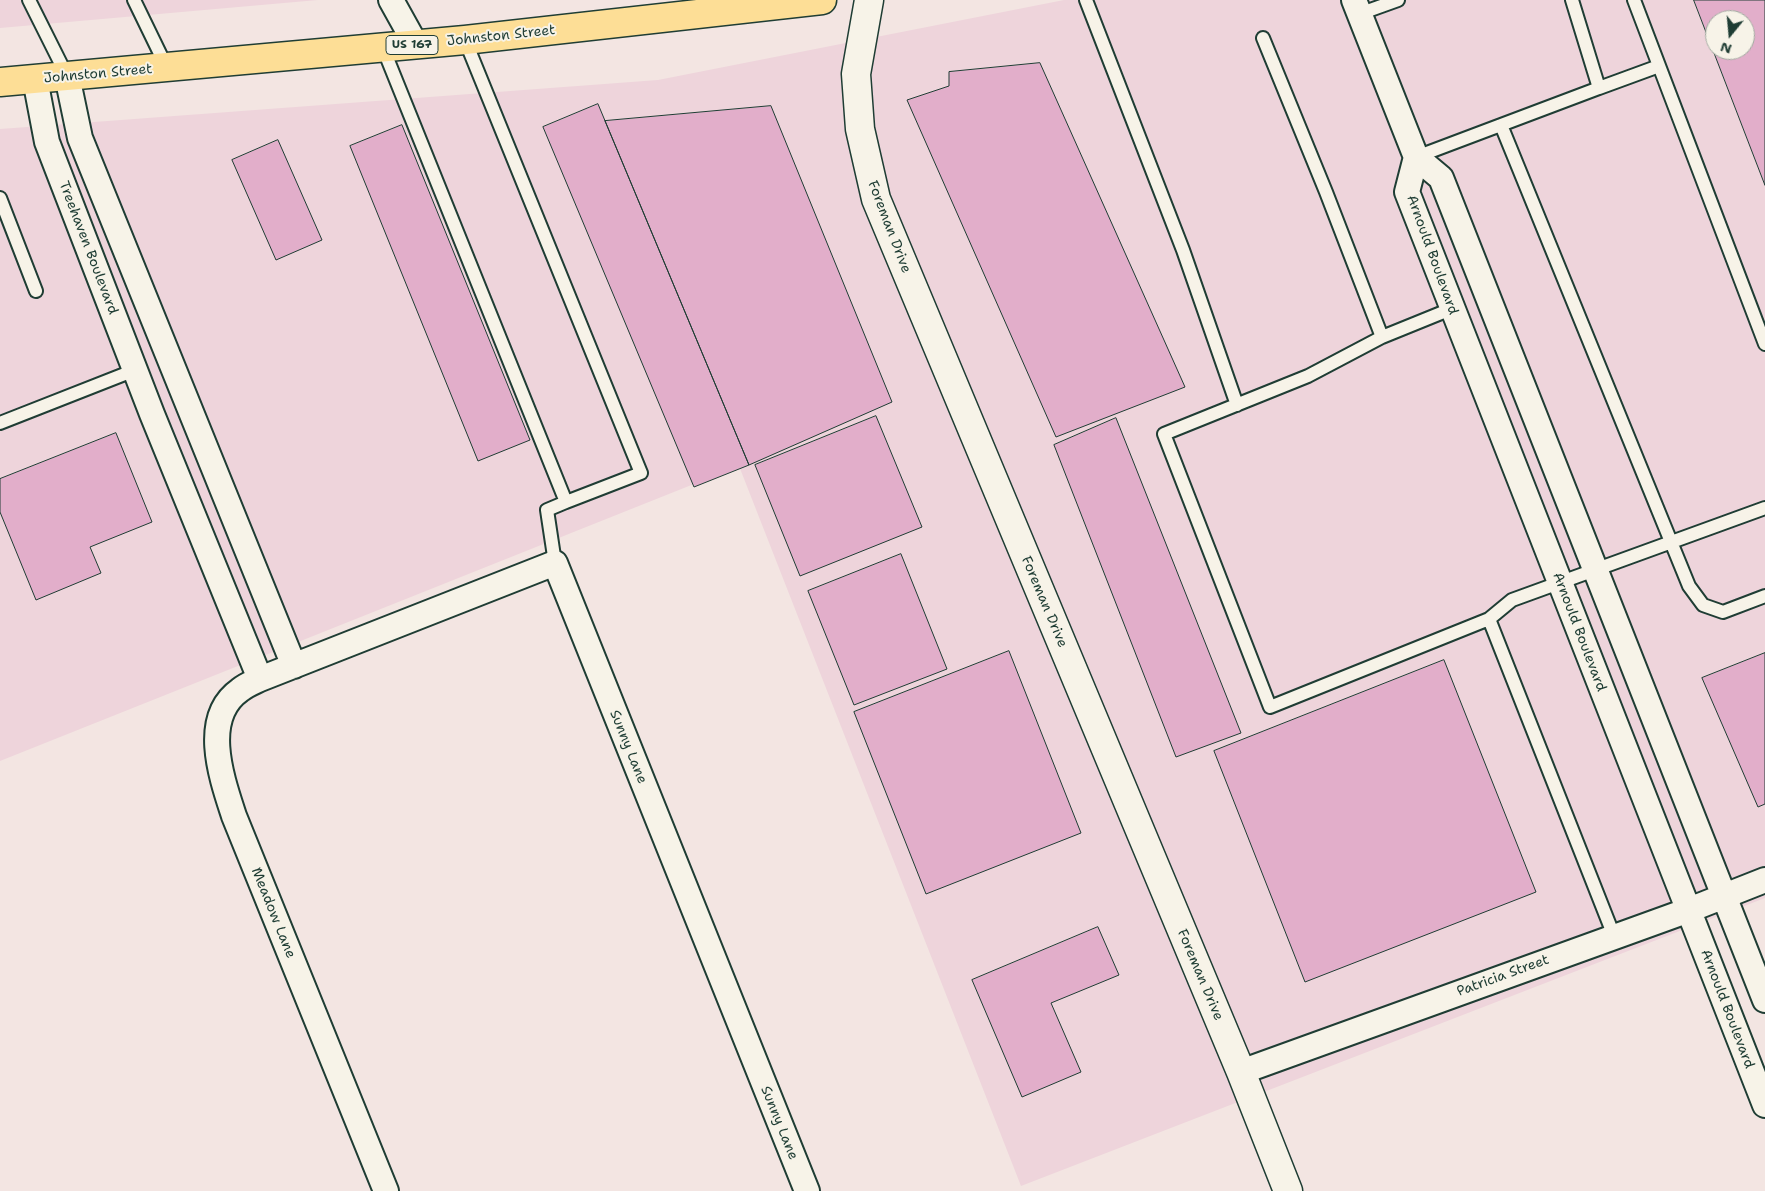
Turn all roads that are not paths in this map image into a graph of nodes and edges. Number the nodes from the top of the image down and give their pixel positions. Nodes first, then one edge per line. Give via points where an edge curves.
1 (29, 0) edge
2 (134, 0) edge
3 (391, 0) edge
4 (822, 0) edge
5 (869, 0) edge
6 (1086, 0) edge
7 (1398, 0) edge
8 (1572, 0) edge
9 (1634, 0) edge
10 (764, 3) edge
11 (1357, 7) edge
12 (1263, 38) dead end
13 (465, 40) junction
14 (416, 45) junction
15 (383, 48) junction
16 (1658, 66) junction
17 (168, 68) junction
18 (67, 76) junction
19 (35, 79) junction
20 (0, 82) edge
21 (1598, 88) junction
22 (1501, 125) junction
23 (1416, 157) junction
24 (0, 198) edge
25 (36, 291) dead end
26 (1452, 309) junction
27 (1382, 337) junction
28 (1765, 344) edge
29 (135, 370) junction
30 (185, 400) junction
31 (1237, 405) junction
32 (152, 414) junction
33 (0, 423) edge
34 (566, 502) junction
35 (1765, 508) edge
36 (1671, 544) junction
37 (555, 563) junction
38 (1594, 570) junction
39 (1560, 583) junction
40 (1765, 596) edge
41 (1489, 619) junction
42 (294, 666) junction
43 (260, 679) junction
44 (1765, 880) edge
45 (1724, 896) junction
46 (1689, 910) junction
47 (1614, 936) junction
48 (1765, 1000) edge
49 (1241, 1072) junction
50 (1765, 1105) edge
51 (386, 1191) edge
52 (807, 1191) edge
53 (1288, 1191) edge

1 - 18 lane
2 - 17 lane
3 - 14 street
4 - 10 main road, Johnston Street / US 167
5 - 49 street, Foreman Drive via 856,74 860,129 876,199
6 - 31 lane via 1180,241
7 - 11 lane
8 - 21 lane
9 - 16 lane
10 - 13 main road, Johnston Street / US 167
11 - 23 street
12 - 27 lane
13 - 14 main road, Johnston Street / US 167
13 - 34 lane via 641,472
14 - 15 main road, Johnston Street / US 167
15 - 17 main road, Johnston Street / US 167
15 - 34 lane
16 - 21 lane
16 - 28 lane
17 - 18 main road, Johnston Street / US 167
18 - 19 main road, Johnston Street / US 167
18 - 30 street via 80,138
19 - 20 main road, Johnston Street / US 167
19 - 29 street, Treehaven Boulevard via 46,142
21 - 22 lane
22 - 23 lane
22 - 36 lane
23 - 26 street, Arnould Boulevard via 1407,192
23 - 38 street via 1441,178
24 - 25 lane
26 - 27 lane
26 - 39 street, Arnould Boulevard
27 - 31 lane via 1308,376
29 - 32 street, Treehaven Boulevard
29 - 33 lane
30 - 32 street
30 - 42 street
31 - 41 lane via 1164,434 1270,707
32 - 43 street, Treehaven Boulevard
34 - 37 lane via 547,510
35 - 36 lane
36 - 38 lane
36 - 40 lane via 1689,586 1703,605 1723,612
37 - 42 street
37 - 52 street, Sunny Lane
38 - 39 lane
38 - 45 street
39 - 41 lane via 1512,600
39 - 46 street, Arnould Boulevard
41 - 47 lane
42 - 43 street, Meadow Lane
43 - 51 street, Meadow Lane via 239,690 222,715 216,750 220,772 234,816
44 - 45 street, Patricia Street
45 - 46 street, Patricia Street
45 - 48 street
46 - 47 street, Patricia Street
46 - 50 street, Arnould Boulevard
47 - 49 street, Patricia Street
49 - 53 street, Foreman Drive

